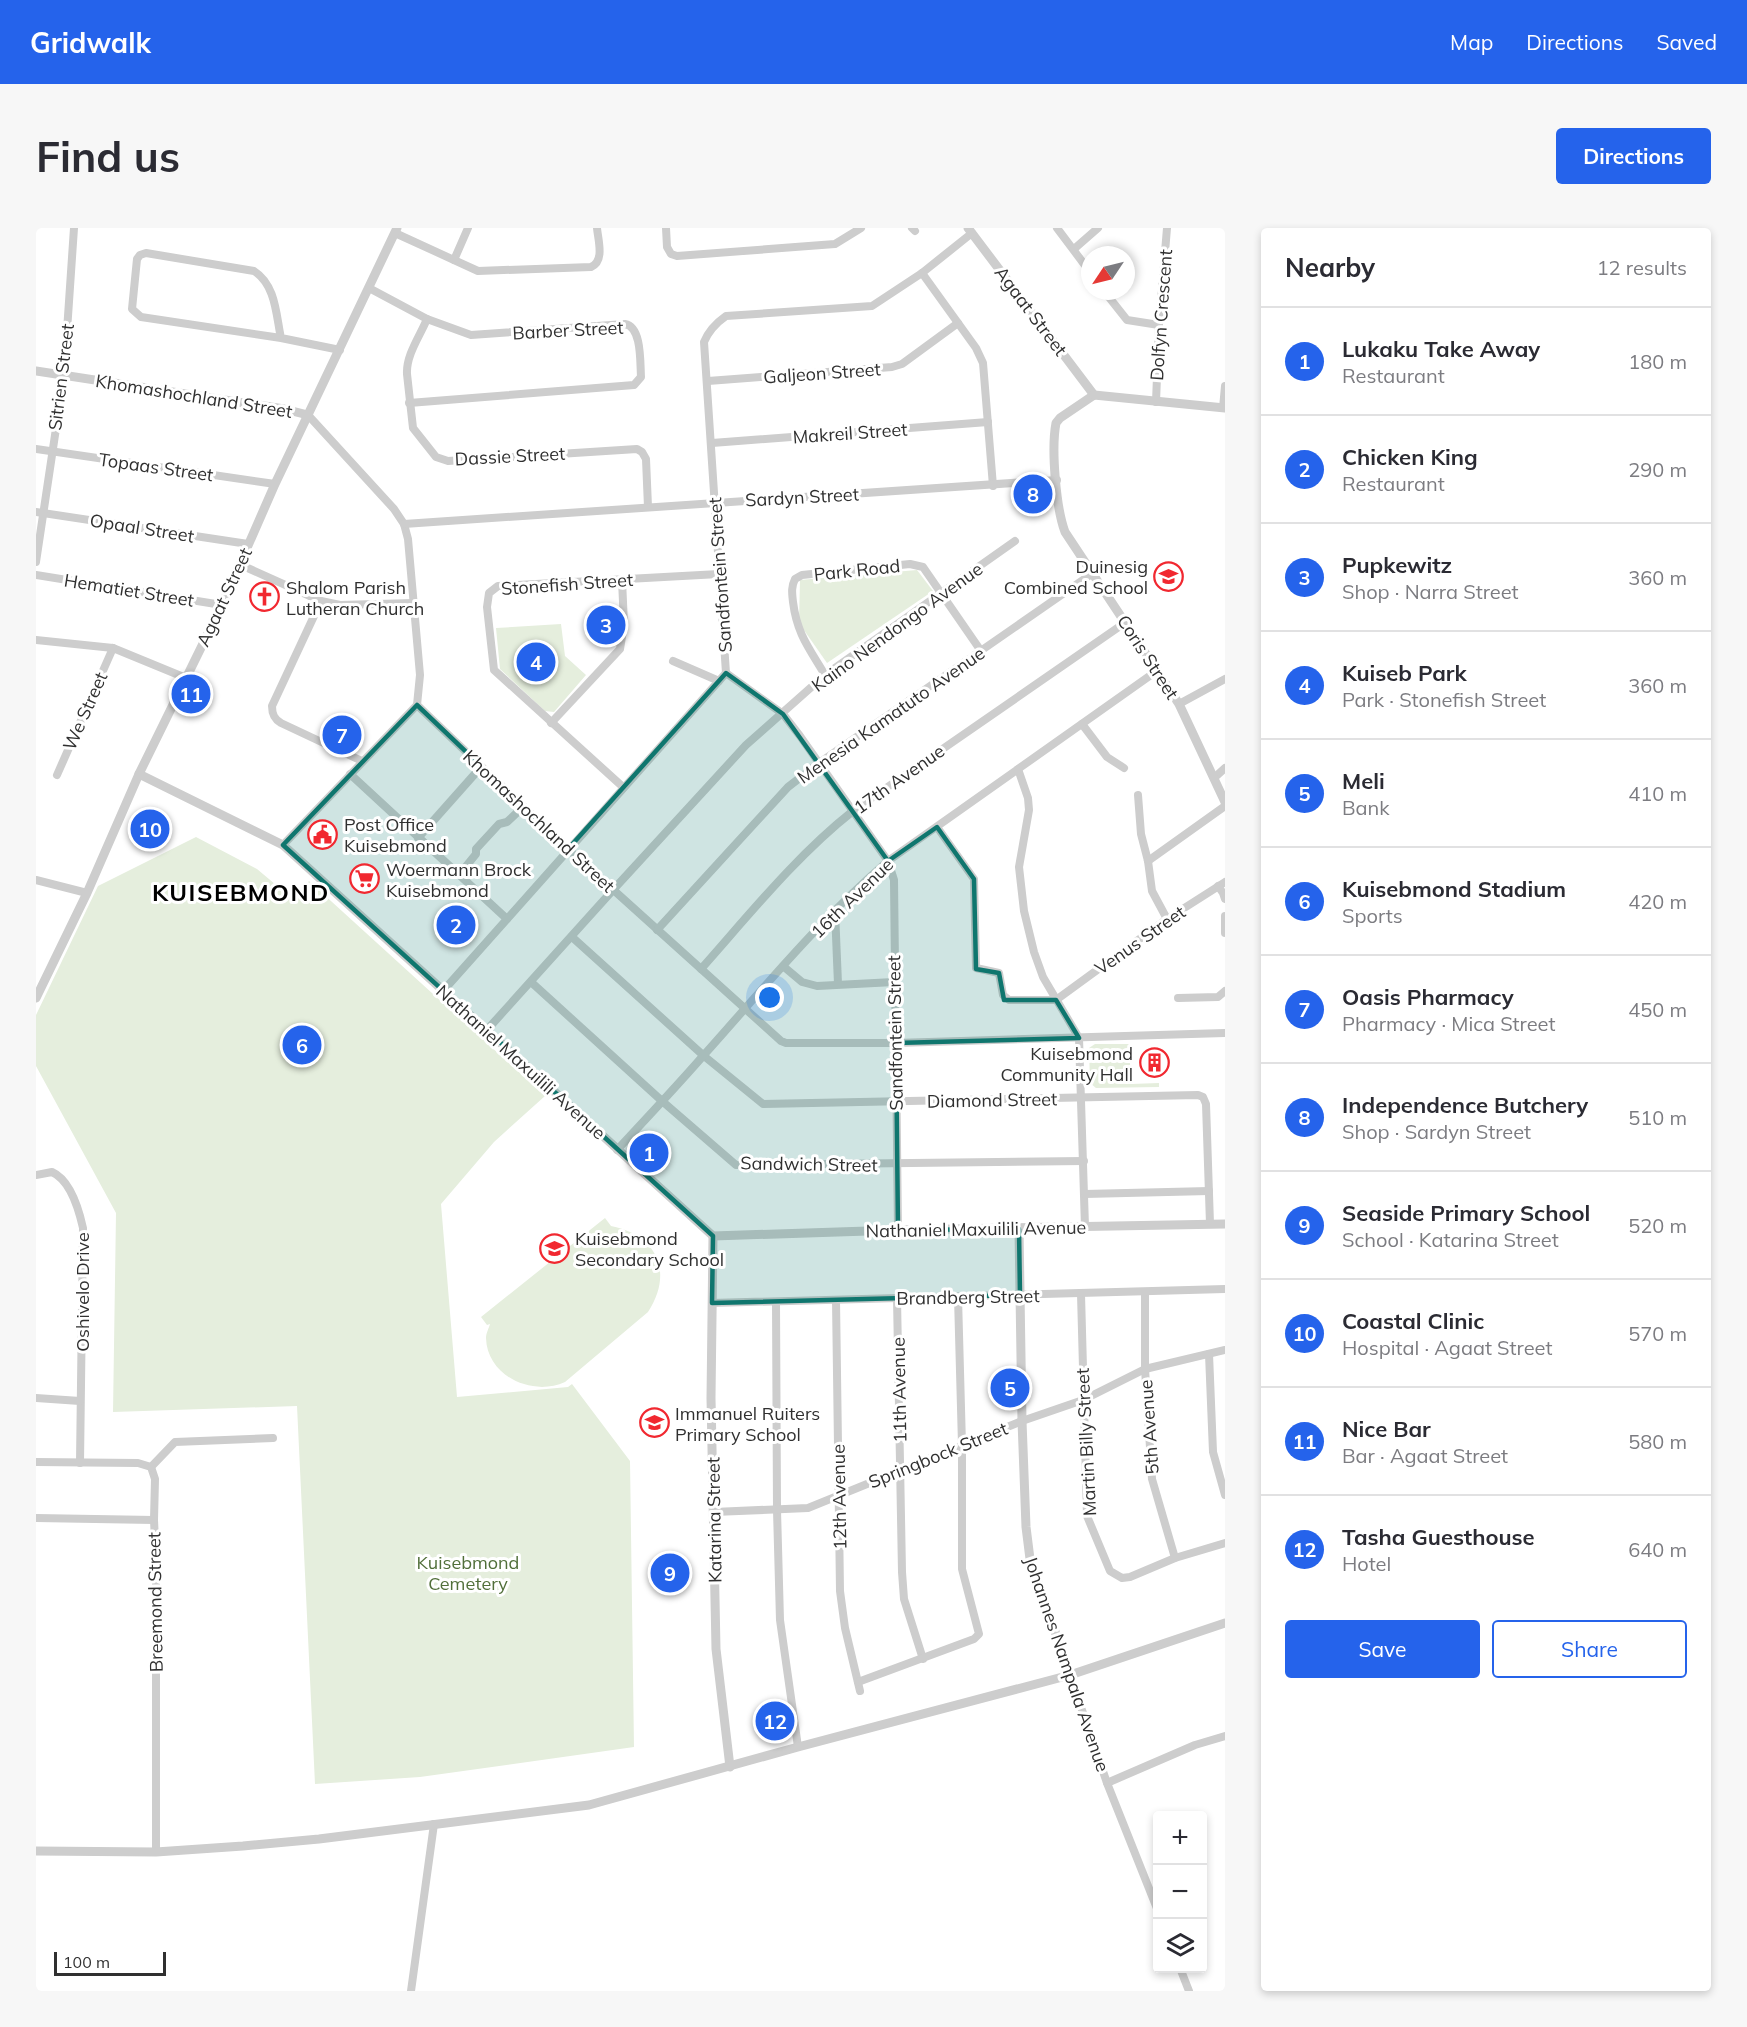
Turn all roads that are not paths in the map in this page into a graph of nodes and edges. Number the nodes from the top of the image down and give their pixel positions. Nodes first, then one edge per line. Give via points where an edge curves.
1 (74, 228) edge
2 (468, 228) edge
3 (597, 228) edge
4 (666, 228) edge
5 (861, 228) edge
6 (1057, 228) edge
7 (1098, 228) edge
8 (1167, 228) edge
9 (396, 230) edge
10 (970, 231) edge
11 (1074, 249) junction
12 (1081, 259) edge
13 (454, 260) junction
14 (922, 273) junction
15 (369, 288) junction
16 (1111, 300) edge
17 (427, 319) junction
18 (958, 323) junction
19 (1159, 325) junction
20 (281, 338) junction
21 (339, 350) junction
22 (36, 371) edge
23 (64, 375) junction
24 (708, 381) junction
25 (1225, 386) edge
26 (1094, 395) junction
27 (1156, 402) junction
28 (410, 403) junction
29 (1224, 408) edge
30 (308, 415) junction
31 (988, 422) junction
32 (712, 443) junction
33 (36, 449) edge
34 (51, 451) junction
35 (1057, 480) junction
36 (276, 484) junction
37 (993, 486) junction
38 (716, 502) junction
39 (648, 507) junction
40 (40, 513) edge
41 (404, 524) junction
42 (1015, 542) dead end
43 (248, 544) junction
44 (36, 562) edge
45 (241, 565) junction
46 (1093, 573) junction
47 (719, 574) junction
48 (36, 575) edge
49 (622, 579) junction
50 (941, 594) junction
51 (321, 601) junction
52 (413, 603) junction
53 (222, 605) junction
54 (1126, 622) junction
55 (36, 640) edge
56 (113, 648) junction
57 (981, 651) junction
58 (673, 662) dead end
59 (1158, 670) junction
60 (726, 673) junction
61 (825, 675) junction
62 (186, 678) junction
63 (1225, 679) edge
64 (719, 681) junction
65 (1179, 704) junction
66 (417, 705) junction
67 (783, 714) junction
68 (551, 723) junction
69 (1082, 724) junction
70 (362, 761) junction
71 (819, 762) junction
72 (481, 767) junction
73 (1124, 768) dead end
74 (1225, 768) edge
75 (1018, 769) junction
76 (139, 774) junction
77 (350, 774) junction
78 (57, 775) dead end
79 (1214, 778) junction
80 (623, 787) junction
81 (1138, 795) dead end
82 (1225, 804) edge
83 (523, 807) junction
84 (853, 811) junction
85 (937, 827) junction
86 (418, 838) junction
87 (283, 845) junction
88 (568, 849) junction
89 (888, 861) junction
90 (1148, 861) junction
91 (459, 875) junction
92 (36, 880) edge
93 (1221, 884) edge
94 (613, 890) junction
95 (87, 893) junction
96 (1225, 899) edge
97 (836, 911) junction
98 (1225, 916) edge
99 (507, 919) junction
100 (1167, 919) junction
101 (657, 930) junction
102 (1225, 933) edge
103 (572, 937) junction
104 (783, 966) junction
105 (701, 969) junction
106 (531, 982) junction
107 (894, 982) junction
108 (838, 984) junction
109 (443, 991) junction
110 (1225, 991) edge
111 (36, 998) edge
112 (1178, 998) dead end
113 (1056, 1000) junction
114 (744, 1008) junction
115 (486, 1031) junction
116 (1225, 1033) edge
117 (1080, 1038) junction
118 (896, 1043) junction
119 (704, 1056) junction
120 (1082, 1098) junction
121 (662, 1101) junction
122 (896, 1103) junction
123 (617, 1150) junction
124 (1084, 1161) junction
125 (897, 1165) junction
126 (36, 1175) edge
127 (1209, 1191) junction
128 (1085, 1194) junction
129 (1210, 1224) junction
130 (1225, 1224) edge
131 (1085, 1227) junction
132 (1018, 1229) junction
133 (898, 1230) junction
134 (713, 1236) junction
135 (1225, 1290) edge
136 (1145, 1292) junction
137 (1081, 1294) junction
138 (1020, 1295) junction
139 (958, 1297) junction
140 (897, 1298) junction
141 (836, 1300) junction
142 (776, 1302) junction
143 (712, 1304) junction
144 (1225, 1350) edge
145 (1209, 1353) junction
146 (1145, 1369) junction
147 (36, 1398) edge
148 (1083, 1400) junction
149 (80, 1401) junction
150 (1022, 1421) junction
151 (273, 1438) dead end
152 (962, 1445) junction
153 (36, 1462) edge
154 (80, 1463) junction
155 (151, 1467) junction
156 (900, 1471) junction
157 (839, 1495) junction
158 (1225, 1495) edge
159 (777, 1510) junction
160 (714, 1512) junction
161 (36, 1518) edge
162 (154, 1520) junction
163 (1225, 1543) edge
164 (1175, 1558) junction
165 (1225, 1623) edge
166 (923, 1659) junction
167 (1070, 1675) junction
168 (858, 1682) junction
169 (860, 1691) dead end
170 (1225, 1736) edge
171 (798, 1746) junction
172 (730, 1767) junction
173 (1107, 1783) junction
174 (435, 1824) junction
175 (36, 1851) edge
176 (156, 1852) junction
177 (1153, 1898) edge
178 (1182, 1973) edge
179 (411, 1991) edge
180 (1189, 1991) edge

1 - 23 street, Sitrien Street
2 - 13 street
3 - 13 street via 600,260 591,267 484,272
4 - 5 street via 670,254 678,256 835,244
6 - 11 street
7 - 11 street
8 - 19 street, Dolfyn Crescent
9 - 13 street
9 - 15 street, Agaat Street
10 - 14 street, Sandfontein Street
10 - 26 street, Agaat Street
11 - 12 street
14 - 18 street
14 - 24 street, Sandfontein Street via 872,306 726,316 713,326 704,342
15 - 17 street, Barber Street
15 - 21 street, Agaat Street
16 - 19 street via 1127,320
17 - 28 street, Dassie Street via 406,366
17 - 28 street, Barber Street via 471,335 629,324 637,333 641,377 631,385
18 - 24 street, Galjeon Street via 892,368
18 - 31 street via 983,363
19 - 27 street, Dolfyn Crescent
20 - 20 street via 141,317 132,309 137,259 146,253 254,271 270,288
20 - 21 street
21 - 30 street, Agaat Street
22 - 23 street, Khomashochland Street
23 - 30 street, Khomashochland Street
23 - 34 street, Sitrien Street
24 - 32 street, Sandfontein Street
25 - 29 street
26 - 27 street
26 - 35 street, Coris Street via 1056,423
27 - 29 street
28 - 39 street, Dassie Street via 413,428 436,456 448,461 637,449 646,459
30 - 36 street, Agaat Street
30 - 41 street, Khomashochland Street
31 - 32 street, Makreil Street
31 - 37 street
32 - 38 street, Sandfontein Street
33 - 34 street, Topaas Street
34 - 36 street, Topaas Street
34 - 40 street, Sitrien Street
35 - 37 street, Sardyn Street
35 - 46 street, Coris Street via 1065,532
36 - 43 street, Agaat Street
37 - 38 street, Sardyn Street
38 - 39 street, Sardyn Street
38 - 47 street, Sandfontein Street
39 - 41 street, Sardyn Street
40 - 43 street, Opaal Street
40 - 44 street, Sitrien Street
41 - 52 street, Khomashochland Street
42 - 50 street, Kaino Nendongo Avenue
43 - 45 street, Agaat Street
45 - 51 street
45 - 53 street, Agaat Street
46 - 54 street, Coris Street
46 - 57 street, Menesia Kamatuto Avenue
47 - 49 street, Stonefish Street
47 - 60 street, Sandfontein Street
48 - 53 street, Hematiet Street
49 - 68 street via 624,624 620,649
49 - 68 street, Stonefish Street via 498,586 489,593 494,670
50 - 57 street, Park Road
50 - 61 street, Kaino Nendongo Avenue
50 - 61 street, Park Road via 923,567 910,564 795,579 791,586 799,633
51 - 52 street via 340,605
51 - 70 street via 272,712 281,723
52 - 66 street, Khomashochland Street via 420,675
53 - 62 street, Agaat Street
54 - 59 street, Coris Street
54 - 84 street, 17th Avenue
55 - 56 street
56 - 62 street
56 - 78 street, We Street
57 - 71 street, Menesia Kamatuto Avenue
58 - 64 street
59 - 65 street, Coris Street
59 - 69 street, 16th Avenue
60 - 64 street
60 - 67 street, Sandfontein Street
61 - 67 street, Kaino Nendongo Avenue
62 - 76 street, Agaat Street
63 - 65 street
64 - 80 street
65 - 79 street, Coris Street
66 - 70 street
66 - 72 street, Khomashochland Street
67 - 71 street, Sandfontein Street
67 - 94 street, Kaino Nendongo Avenue via 732,759
68 - 80 street, Stonefish Street
69 - 73 street via 1107,758
69 - 75 street, 16th Avenue
70 - 77 street
71 - 84 street, Sandfontein Street
71 - 101 street, Menesia Kamatuto Avenue via 788,787
72 - 83 street, Khomashochland Street
72 - 86 street
74 - 79 street
75 - 85 street, 16th Avenue
75 - 113 street via 1029,810 1019,867 1024,911 1034,952
76 - 87 street, Nathaniel Maxuilili Avenue
76 - 95 street, Agaat Street
77 - 86 street
77 - 87 street
79 - 82 street, Coris Street
80 - 88 street
81 - 90 street
82 - 90 street
83 - 88 street, Khomashochland Street
83 - 91 street via 499,824
84 - 89 street, Sandfontein Street
84 - 105 street, 17th Avenue via 796,864
85 - 89 street, 16th Avenue
85 - 113 street via 974,879 976,968 999,974 1003,995 1009,1000
86 - 91 street
87 - 109 street, Nathaniel Maxuilili Avenue
88 - 94 street, Khomashochland Street
88 - 99 street
89 - 97 street, 16th Avenue
89 - 107 street, Sandfontein Street via 894,880
90 - 100 street via 1154,895
91 - 99 street
92 - 95 street
93 - 96 street
93 - 100 street, Venus Street
94 - 101 street, Khomashochland Street
94 - 103 street, Kaino Nendongo Avenue
95 - 111 street, Agaat Street
97 - 104 street, 16th Avenue
97 - 108 street
98 - 102 street
99 - 109 street
100 - 113 street, Venus Street
101 - 105 street, Khomashochland Street
103 - 106 street, Kaino Nendongo Avenue
103 - 119 street, Diamond Street
104 - 108 street via 802,982 817,986
104 - 114 street, 16th Avenue
105 - 114 street, Khomashochland Street
106 - 115 street, Kaino Nendongo Avenue
106 - 121 street, Sandwich Street
107 - 108 street
107 - 118 street, Sandfontein Street
109 - 115 street, Nathaniel Maxuilili Avenue
110 - 112 street via 1218,997
113 - 117 street
114 - 118 street, Khomashochland Street via 786,1043
114 - 119 street, 16th Avenue
115 - 123 street, Nathaniel Maxuilili Avenue
116 - 117 street, Khomashochland Street
117 - 118 street, Khomashochland Street
117 - 120 street
118 - 122 street, Sandfontein Street
119 - 121 street, 16th Avenue
119 - 122 street, Diamond Street via 763,1104
120 - 122 street, Diamond Street
120 - 124 street
120 - 127 street, Diamond Street via 1203,1097
121 - 123 street, 16th Avenue
121 - 125 street, Sandwich Street via 736,1166
122 - 125 street, Sandfontein Street
123 - 134 street, Nathaniel Maxuilili Avenue
124 - 125 street, Sandwich Street
124 - 128 street
125 - 133 street, Sandfontein Street
126 - 149 street, Oshivelo Drive via 52,1172 62,1179 83,1228
127 - 128 street
127 - 129 street, Diamond Street
128 - 131 street
129 - 130 street, Nathaniel Maxuilili Avenue
129 - 131 street, Nathaniel Maxuilili Avenue
131 - 132 street, Nathaniel Maxuilili Avenue
132 - 133 street, Nathaniel Maxuilili Avenue
132 - 138 street, Johannes Nampala Avenue
133 - 134 street, Nathaniel Maxuilili Avenue
134 - 143 street, Katarina Street
135 - 136 street, Brandberg Street
136 - 137 street, Brandberg Street
136 - 146 street, 5th Avenue
137 - 138 street, Brandberg Street
137 - 148 street, Martin Billy Street
138 - 139 street, Brandberg Street
138 - 150 street, Johannes Nampala Avenue
139 - 140 street, Brandberg Street
139 - 152 street
140 - 141 street, Brandberg Street
140 - 156 street, 11th Avenue
141 - 142 street, Brandberg Street
141 - 157 street, 12th Avenue
142 - 143 street, Brandberg Street
142 - 159 street
143 - 160 street, Katarina Street
144 - 145 street, Springbock Street
145 - 146 street, Springbock Street
145 - 158 street via 1214,1452
146 - 148 street, Springbock Street
146 - 164 street, 5th Avenue via 1152,1479
147 - 149 street
148 - 150 street, Springbock Street
148 - 164 street, Martin Billy Street via 1087,1516 1110,1571 1122,1578 1130,1577
149 - 154 street, Oshivelo Drive
150 - 152 street, Springbock Street
150 - 167 street, Johannes Nampala Avenue via 1029,1559
151 - 155 street via 176,1442
152 - 156 street, Springbock Street
152 - 166 street via 962,1569 979,1634
153 - 154 street
154 - 155 street via 138,1463
155 - 162 street, Breemond Street via 155,1479
156 - 157 street, Springbock Street
156 - 166 street, 11th Avenue via 904,1599
157 - 159 street, Springbock Street via 808,1508
157 - 168 street, 12th Avenue via 840,1591 844,1628
159 - 160 street, Springbock Street
159 - 171 street via 780,1620
160 - 172 street, Katarina Street via 716,1649
161 - 162 street
162 - 176 street, Breemond Street
163 - 164 street, Martin Billy Street
165 - 167 street
166 - 168 street
167 - 171 street
167 - 173 street, Johannes Nampala Avenue
168 - 169 street, 12th Avenue
170 - 173 street
171 - 172 street
172 - 174 street via 589,1805
173 - 177 street, Johannes Nampala Avenue
174 - 176 street via 320,1839
174 - 179 street
175 - 176 street
178 - 180 street

